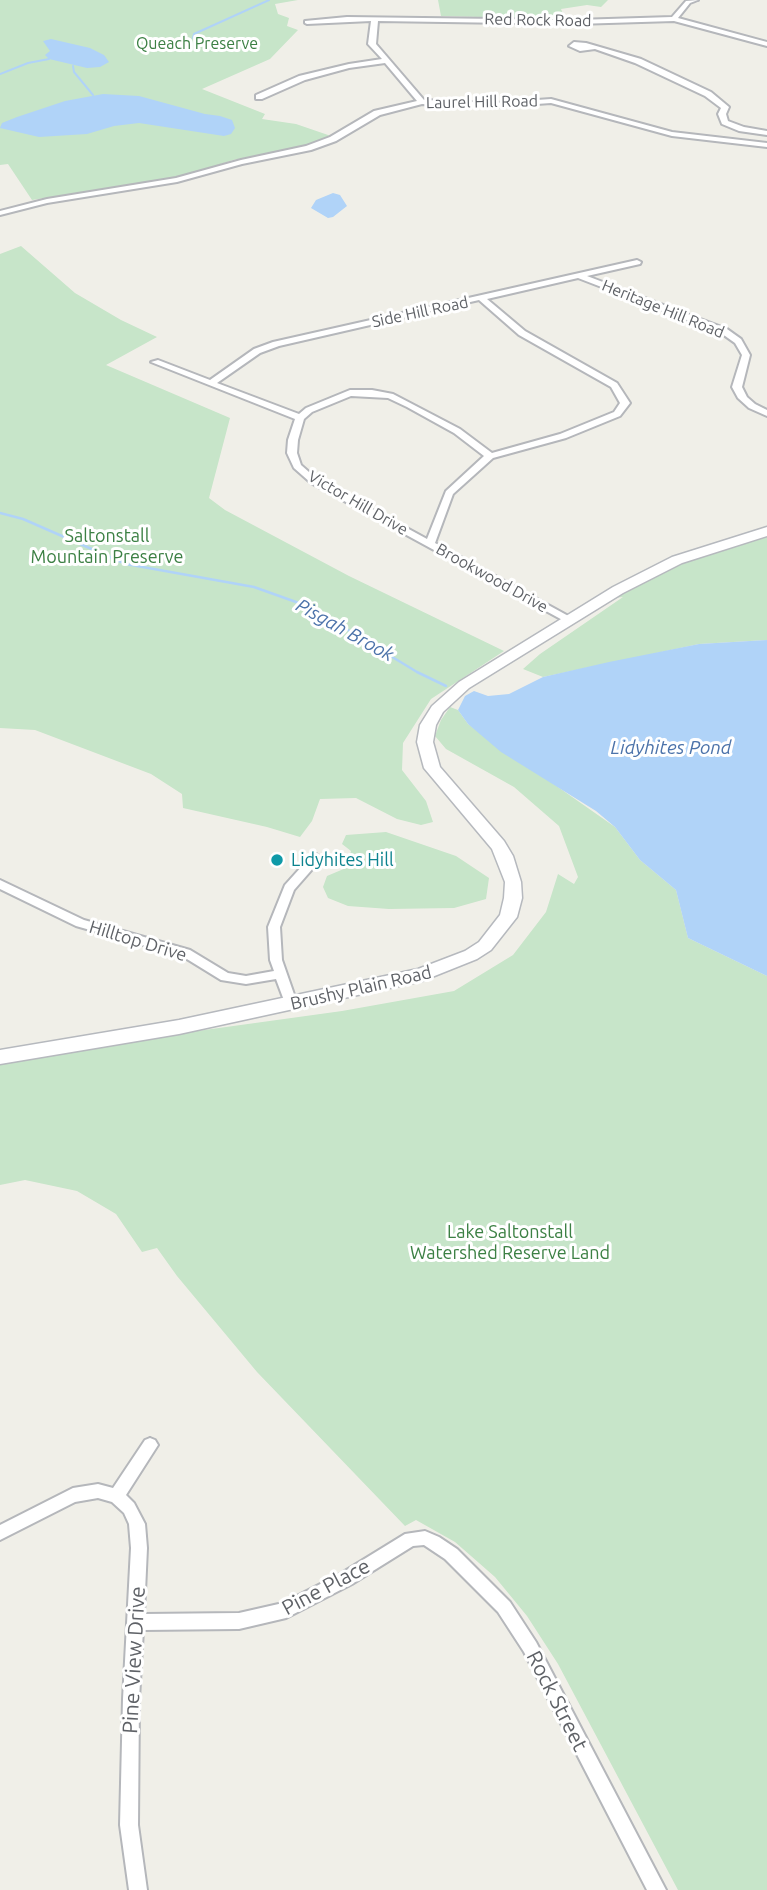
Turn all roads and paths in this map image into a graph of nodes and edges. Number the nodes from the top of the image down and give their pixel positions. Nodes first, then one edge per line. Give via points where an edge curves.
1 (695, 0) edge
2 (374, 19) junction
3 (674, 19) junction
4 (307, 22) dead end
5 (767, 44) edge
6 (595, 47) dead end
7 (386, 61) junction
8 (259, 97) dead end
9 (422, 102) junction
10 (767, 133) edge
11 (767, 145) edge
12 (0, 213) edge
13 (637, 262) dead end
14 (580, 276) junction
15 (481, 298) junction
16 (155, 362) dead end
17 (211, 383) junction
18 (767, 413) edge
19 (300, 418) junction
20 (490, 456) junction
21 (767, 531) edge
22 (430, 544) junction
23 (568, 620) junction
24 (316, 858) dead end
25 (0, 884) edge
26 (280, 974) junction
27 (291, 1003) junction
28 (0, 1057) edge
29 (150, 1445) dead end
30 (117, 1496) junction
31 (0, 1533) edge
32 (425, 1538) joint
33 (137, 1622) junction
34 (138, 1890) edge
35 (657, 1890) edge

1 - 3 street
2 - 3 street, Red Rock Road
2 - 4 street, Red Rock Road
2 - 7 street via 372,44
3 - 5 street, Red Rock Road
6 - 10 street via 638,61 708,94 726,107 722,114 725,122
7 - 8 street via 302,78
7 - 9 street
9 - 11 street, Laurel Hill Road via 494,105 551,101 681,135
9 - 12 street, Laurel Hill Road via 377,113 308,148 177,180
13 - 14 street, Side Hill Road
14 - 15 street, Side Hill Road
14 - 18 street, Heritage Hill Road via 724,331 738,341 746,355 737,387 752,406
15 - 17 street, Side Hill Road via 276,344 257,351
15 - 20 street, Brookwood Drive via 523,332 614,385 625,403 617,414 563,436
16 - 17 street
17 - 19 street
19 - 20 street via 318,405 351,393 390,396 457,431
19 - 22 street, Victor Hill Drive via 292,453 297,466 314,481
20 - 22 street, Brookwood Drive via 449,493
21 - 23 main road, Brushy Plain Road via 677,560
22 - 23 street, Brookwood Drive
23 - 27 main road, Brushy Plain Road via 452,694 437,709 426,731 432,768 498,845 510,867 513,898 498,932 471,955 442,969
24 - 26 street via 294,882 278,913 274,947
25 - 26 street, Hilltop Drive via 80,923 186,953 225,977 246,980
26 - 27 street
27 - 28 main road, Brushy Plain Road
29 - 30 street
30 - 31 street via 98,1491 73,1495
30 - 33 street, Pine View Drive via 137,1524
32 - 33 street, Pine Place via 411,1539 286,1610 239,1621
32 - 35 street, Rock Street via 451,1554 504,1607 530,1647
33 - 34 street, Pine View Drive via 129,1825

